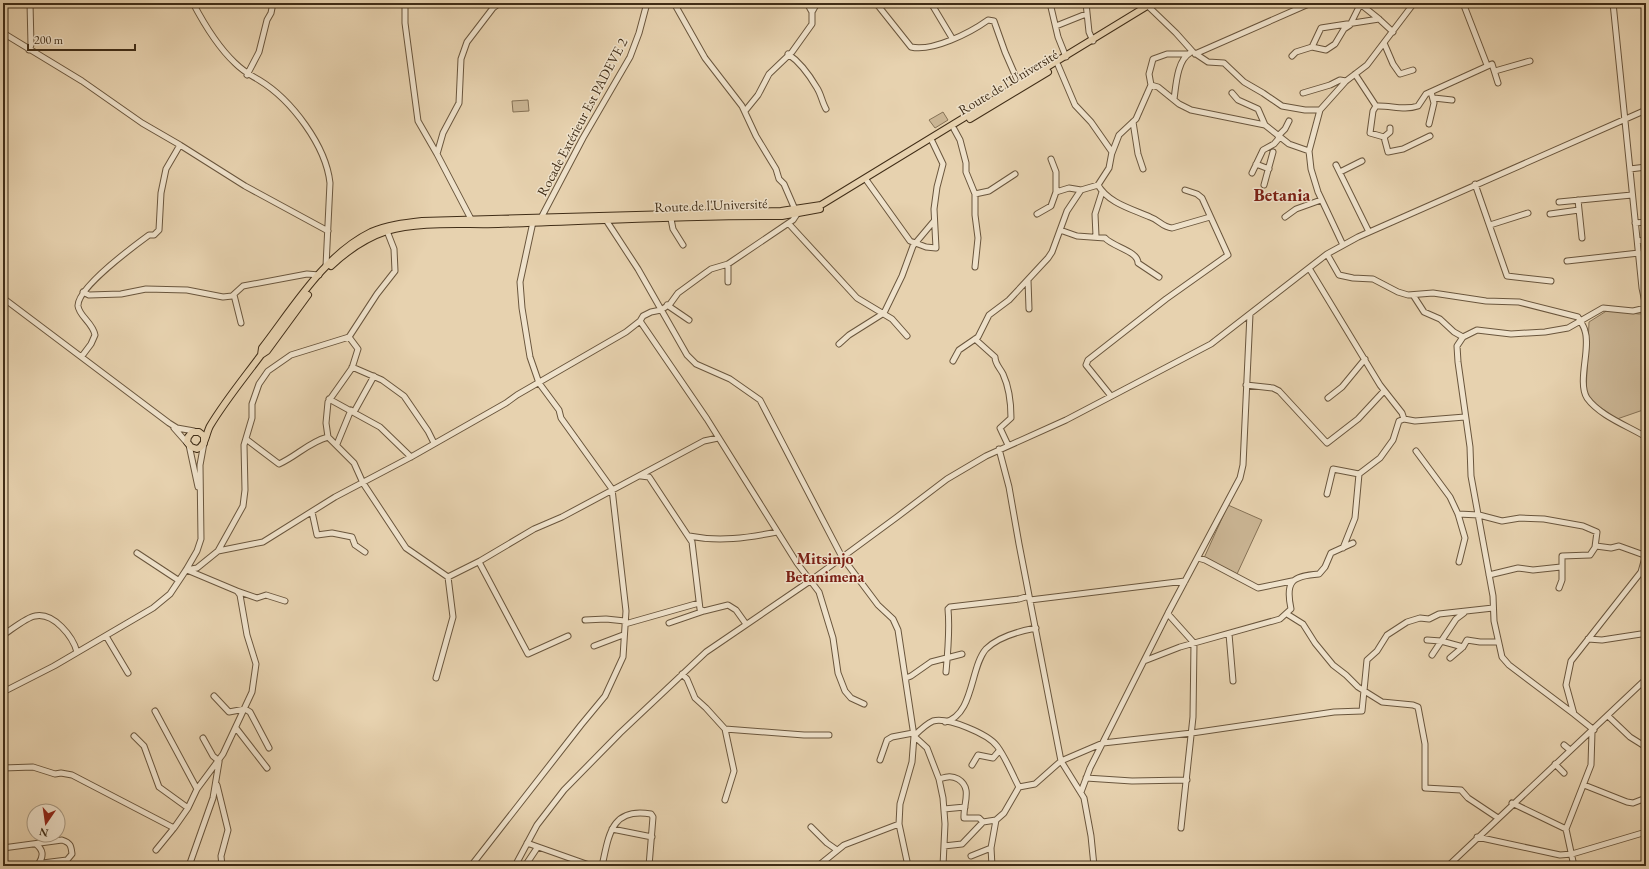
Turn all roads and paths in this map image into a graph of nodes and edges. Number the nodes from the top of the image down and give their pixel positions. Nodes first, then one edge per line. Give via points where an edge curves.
1 (30, 3) edge
2 (193, 3) edge
3 (273, 3) edge
4 (405, 3) edge
5 (500, 3) edge
6 (647, 3) edge
7 (674, 3) edge
8 (807, 3) edge
9 (817, 3) edge
10 (876, 3) edge
11 (931, 3) edge
12 (1050, 3) edge
13 (1086, 3) edge
14 (1158, 3) edge
15 (1311, 3) edge
16 (1414, 3) edge
17 (1463, 3) edge
18 (1613, 3) edge
19 (1359, 4) edge
20 (1151, 5) edge
21 (812, 12) junction
22 (1086, 14) junction
23 (1379, 19) junction
24 (1350, 25) junction
25 (1056, 26) junction
26 (1393, 32) junction
27 (3, 33) edge
28 (952, 38) junction
29 (1093, 41) junction
30 (1384, 43) junction
31 (1312, 47) junction
32 (29, 50) junction
33 (1192, 53) junction
34 (788, 54) junction
35 (1292, 56) dead end
36 (1066, 57) junction
37 (1530, 61) dead end
38 (1058, 65) junction
39 (1487, 65) junction
40 (1413, 70) dead end
41 (1495, 71) junction
42 (1355, 74) junction
43 (248, 75) junction
44 (1346, 80) junction
45 (1498, 83) dead end
46 (1020, 84) junction
47 (1151, 85) junction
48 (1431, 92) junction
49 (1232, 93) dead end
50 (1303, 93) dead end
51 (1434, 98) junction
52 (1174, 99) junction
53 (1452, 100) dead end
54 (1376, 106) junction
55 (826, 108) dead end
56 (1320, 110) junction
57 (745, 111) junction
58 (1645, 112) edge
59 (1626, 119) junction
60 (1289, 121) dead end
61 (1133, 122) junction
62 (1429, 124) dead end
63 (1265, 125) junction
64 (1390, 128) dead end
65 (954, 129) junction
66 (1279, 136) junction
67 (1430, 136) dead end
68 (1384, 137) junction
69 (932, 141) junction
70 (180, 145) junction
71 (1309, 151) junction
72 (1273, 152) dead end
73 (1112, 153) junction
74 (437, 154) junction
75 (1051, 159) dead end
76 (1362, 161) dead end
77 (1256, 164) junction
78 (1336, 165) dead end
79 (1646, 168) edge
80 (1143, 169) dead end
81 (1269, 169) junction
82 (1630, 169) junction
83 (1340, 172) junction
84 (1252, 173) dead end
85 (1015, 174) dead end
86 (867, 181) junction
87 (1476, 184) junction
88 (1098, 185) junction
89 (1264, 185) dead end
90 (1081, 190) junction
91 (1185, 190) dead end
92 (1056, 192) junction
93 (1102, 192) junction
94 (975, 194) junction
95 (1632, 195) junction
96 (1321, 200) junction
97 (1578, 200) junction
98 (1559, 202) dead end
99 (1579, 210) junction
100 (796, 212) junction
101 (760, 213) junction
102 (1528, 213) dead end
103 (1037, 214) dead end
104 (1550, 214) dead end
105 (1210, 217) junction
106 (1285, 217) dead end
107 (541, 218) junction
108 (471, 219) junction
109 (671, 219) junction
110 (606, 220) junction
111 (934, 221) junction
112 (533, 222) junction
113 (1646, 222) edge
114 (1636, 223) junction
115 (788, 224) junction
116 (1490, 225) junction
117 (1060, 230) junction
118 (328, 231) junction
119 (387, 231) junction
120 (1369, 232) junction
121 (1096, 236) junction
122 (1582, 238) dead end
123 (1646, 240) edge
124 (1638, 241) junction
125 (915, 243) junction
126 (683, 245) dead end
127 (1343, 245) junction
128 (1639, 253) junction
129 (1327, 254) junction
130 (1567, 261) dead end
131 (728, 264) junction
132 (326, 266) junction
133 (975, 267) dead end
134 (1309, 268) junction
135 (319, 275) junction
136 (1159, 277) dead end
137 (1028, 280) junction
138 (1551, 281) dead end
139 (728, 282) dead end
140 (1644, 288) edge
141 (83, 292) junction
142 (234, 295) junction
143 (1413, 295) junction
144 (3, 298) edge
145 (667, 305) junction
146 (1029, 308) dead end
147 (1646, 308) edge
148 (661, 310) junction
149 (884, 313) junction
150 (1250, 314) junction
151 (689, 320) dead end
152 (1580, 320) junction
153 (640, 321) junction
154 (241, 323) dead end
155 (907, 336) dead end
156 (349, 337) junction
157 (1463, 337) junction
158 (975, 339) junction
159 (839, 344) dead end
160 (261, 354) junction
161 (82, 356) junction
162 (1365, 359) junction
163 (953, 361) dead end
164 (352, 367) junction
165 (374, 376) junction
166 (539, 383) junction
167 (1246, 385) junction
168 (1384, 391) junction
169 (1111, 396) junction
170 (1328, 398) dead end
171 (329, 399) junction
172 (352, 411) junction
173 (1465, 417) junction
174 (1404, 419) junction
175 (169, 423) junction
176 (210, 426) junction
177 (3, 428) edge
178 (195, 432) junction
179 (328, 436) junction
180 (1646, 437) edge
181 (718, 438) junction
182 (246, 439) junction
183 (204, 443) junction
184 (434, 443) junction
185 (337, 444) junction
186 (189, 445) junction
187 (1008, 445) junction
188 (999, 449) junction
189 (1416, 451) dead end
190 (3, 452) edge
191 (411, 458) junction
192 (1359, 474) junction
193 (641, 476) junction
194 (363, 483) junction
195 (612, 489) junction
196 (1327, 494) dead end
197 (200, 496) junction
198 (312, 512) junction
199 (1458, 514) junction
200 (1479, 515) junction
201 (777, 532) junction
202 (689, 536) junction
203 (1352, 543) dead end
204 (1595, 546) junction
205 (1343, 548) junction
206 (218, 551) junction
207 (365, 552) dead end
208 (137, 554) dead end
209 (1645, 554) edge
210 (842, 557) junction
211 (1198, 558) junction
212 (479, 562) junction
213 (1459, 562) dead end
214 (1561, 567) junction
215 (186, 570) junction
216 (1489, 575) junction
217 (448, 577) junction
218 (178, 580) junction
219 (810, 581) junction
220 (1185, 581) junction
221 (1292, 581) junction
222 (1559, 588) dead end
223 (237, 591) junction
224 (1030, 598) junction
225 (285, 601) dead end
226 (698, 603) junction
227 (1493, 608) junction
228 (704, 611) junction
229 (1464, 613) junction
230 (1168, 614) junction
231 (1288, 614) junction
232 (584, 620) dead end
233 (625, 623) junction
234 (670, 623) dead end
235 (746, 624) junction
236 (1036, 628) junction
237 (1229, 634) junction
238 (1641, 634) dead end
239 (3, 635) edge
240 (623, 635) junction
241 (106, 636) junction
242 (568, 636) dead end
243 (1588, 639) junction
244 (1427, 640) dead end
245 (1441, 641) junction
246 (1498, 642) junction
247 (1194, 643) junction
248 (594, 646) dead end
249 (1463, 647) junction
250 (77, 652) junction
251 (962, 654) dead end
252 (1432, 654) dead end
253 (947, 657) junction
254 (1450, 658) dead end
255 (1144, 661) junction
256 (946, 672) dead end
257 (128, 673) dead end
258 (682, 674) junction
259 (436, 678) dead end
260 (906, 678) junction
261 (1646, 679) edge
262 (1232, 682) dead end
263 (1364, 690) junction
264 (3, 692) edge
265 (214, 696) dead end
266 (864, 704) dead end
267 (245, 709) junction
268 (155, 710) dead end
269 (1574, 714) junction
270 (1608, 716) junction
271 (945, 722) junction
272 (236, 728) junction
273 (725, 728) junction
274 (1593, 731) junction
275 (1192, 733) junction
276 (829, 735) dead end
277 (914, 735) junction
278 (134, 736) dead end
279 (203, 738) dead end
280 (1103, 743) junction
281 (1564, 745) dead end
282 (269, 748) dead end
283 (1646, 748) edge
284 (1570, 750) junction
285 (999, 751) junction
286 (880, 760) dead end
287 (219, 761) junction
288 (1061, 761) junction
289 (972, 764) dead end
290 (1555, 764) junction
291 (3, 768) edge
292 (267, 768) dead end
293 (1564, 773) dead end
294 (1086, 778) junction
295 (939, 780) junction
296 (1187, 780) junction
297 (216, 782) junction
298 (1584, 785) junction
299 (1019, 787) junction
300 (197, 789) junction
301 (1080, 792) junction
302 (1646, 798) edge
303 (725, 800) dead end
304 (1512, 803) junction
305 (965, 807) junction
306 (188, 808) junction
307 (944, 809) junction
308 (1498, 818) junction
309 (996, 820) junction
310 (983, 822) junction
311 (899, 824) junction
312 (811, 827) dead end
313 (174, 828) junction
314 (1181, 828) dead end
315 (1566, 828) junction
316 (612, 829) junction
317 (1646, 832) edge
318 (652, 837) junction
319 (1477, 837) junction
320 (527, 843) junction
321 (36, 844) junction
322 (944, 846) junction
323 (3, 848) edge
324 (537, 848) junction
325 (991, 848) junction
326 (156, 850) dead end
327 (836, 850) junction
328 (1572, 854) junction
329 (971, 856) dead end
330 (39, 863) junction
331 (18, 866) edge
332 (189, 866) edge
333 (222, 866) edge
334 (471, 866) edge
335 (515, 866) edge
336 (525, 866) edge
337 (592, 866) edge
338 (602, 866) edge
339 (649, 866) edge
340 (818, 866) edge
341 (908, 866) edge
342 (943, 866) edge
343 (992, 866) edge
344 (1094, 866) edge
345 (1448, 866) edge
346 (1574, 866) edge

1 - 32 street
2 - 43 street via 215,40
3 - 43 street via 259,52
4 - 74 street via 405,23 418,121
5 - 74 street via 466,42 461,59 459,103 443,133
6 - 107 street, Rocade Extérieur Est PADEVE 2 via 630,57
7 - 57 street via 705,58
8 - 21 street
9 - 21 street
10 - 28 street via 911,47 923,49
11 - 28 street
12 - 25 street
13 - 22 street
14 - 20 main road, Route de l'Université
15 - 33 street
16 - 26 street
17 - 39 street
18 - 59 street
19 - 23 street
19 - 24 street
20 - 29 main road, Route de l'Université
20 - 33 street
20 - 38 main road, Route de l'Université
21 - 34 street via 812,24
22 - 25 street
22 - 29 street
23 - 24 street
23 - 26 street
24 - 31 street via 1344,29 1335,44 1326,50
24 - 31 street via 1321,28
25 - 36 street
26 - 30 street
27 - 32 street
28 - 46 street via 988,20 994,21 1004,52
29 - 36 main road, Route de l'Université
30 - 40 street via 1392,64 1400,74
30 - 42 street via 1367,65
31 - 35 street via 1296,52
32 - 70 street
33 - 47 street via 1167,54 1153,60 1149,74
33 - 52 street via 1181,65
33 - 56 street via 1208,62 1224,63 1244,82 1282,106
34 - 55 street via 811,78
34 - 57 street via 769,74 758,95
36 - 46 main road, Route de l'Université
37 - 41 street
38 - 65 main road, Route de l'Université
38 - 73 street via 1075,105 1091,122
39 - 41 street via 1492,64
39 - 48 street
41 - 45 street
42 - 44 street
42 - 54 street
43 - 118 street via 260,80 296,113 319,147 329,172
44 - 50 street
44 - 56 street
46 - 100 main road, Route de l'Université via 820,205
47 - 52 street
47 - 61 street via 1146,100
48 - 51 street
48 - 54 street via 1426,94 1418,106
49 - 63 street via 1238,100 1258,109
51 - 53 street
51 - 62 street
52 - 63 street via 1197,112
54 - 68 street via 1370,133
56 - 71 street
57 - 100 street
58 - 59 street
59 - 82 street
59 - 87 street
60 - 66 street
61 - 73 street via 1117,138
61 - 80 street
63 - 66 street
64 - 68 street via 1390,132
65 - 69 main road, Route de l'Université
65 - 94 street via 960,140 966,172
66 - 71 street via 1289,144
66 - 77 street via 1274,144 1263,150
67 - 68 street via 1403,149 1388,152
69 - 86 main road, Route de l'Université
69 - 111 street via 943,164 936,192
70 - 118 street via 245,186
70 - 141 street via 166,169 161,193 159,230 115,261
71 - 96 street via 1311,169
72 - 81 street
73 - 88 street via 1109,168
74 - 108 street
75 - 92 street via 1056,172
76 - 83 street
77 - 81 street
77 - 84 street
78 - 83 street
79 - 82 street
81 - 89 street
82 - 95 street
83 - 120 street
85 - 94 street via 989,191
86 - 100 main road, Route de l'Université via 822,208
86 - 125 street via 910,241
87 - 116 street
87 - 120 street
88 - 90 street
88 - 93 street
90 - 92 street via 1069,188
90 - 117 street
91 - 105 street via 1202,198
92 - 103 street via 1051,206
93 - 105 street via 1121,205 1153,218 1167,228
93 - 121 street via 1095,214
94 - 133 street via 978,238
95 - 97 street
95 - 114 street
96 - 106 street via 1296,209
96 - 127 street
97 - 98 street
97 - 99 street
99 - 104 street
99 - 122 street
100 - 101 main road, Route de l'Université
100 - 115 street
101 - 107 main road, Route de l'Université
101 - 109 main road, Route de l'Université
102 - 116 street
105 - 169 street via 1228,255 1088,360 1086,365
107 - 108 main road, Route de l'Université
108 - 132 main road, Route de l'Université via 422,221 370,232 337,254
109 - 110 main road, Route de l'Université
109 - 126 street via 673,229
110 - 112 main road, Route de l'Université
110 - 148 street
111 - 125 street
111 - 125 street via 936,248
112 - 119 main road, Route de l'Université via 422,226
112 - 166 street via 520,293 530,357
113 - 114 street
114 - 124 street
115 - 131 street
115 - 149 street via 857,298
116 - 138 street via 1507,276
117 - 121 street via 1082,236
117 - 137 street via 1052,252
118 - 132 street
119 - 156 street via 394,249 395,271
119 - 160 main road, Route de l'Université via 354,248 328,269 266,351
120 - 127 street
121 - 136 street via 1105,238 1135,256 1138,263
123 - 124 street
124 - 128 street
125 - 149 street
127 - 129 street
128 - 130 street
128 - 140 street
129 - 134 street
129 - 143 street via 1339,275 1372,279 1398,292
131 - 139 street
131 - 145 street via 711,269 678,293
132 - 135 main road, Route de l'Université
134 - 150 street
134 - 162 street
135 - 142 street via 308,274 243,286
135 - 160 main road, Route de l'Université via 262,348
137 - 146 street
137 - 158 street via 990,315
140 - 147 street
141 - 142 street via 89,295 121,294 146,289 187,290 223,297
141 - 161 street via 78,305 79,311 90,323 95,335
142 - 154 street
143 - 152 street via 1433,293 1486,301 1519,302 1578,317
143 - 157 street via 1424,312
144 - 161 street
145 - 148 street
145 - 151 street
147 - 152 street via 1633,311 1603,308
148 - 153 street via 643,316
148 - 210 street via 679,344 696,364 730,379 760,400
149 - 155 street
149 - 159 street
150 - 167 street
150 - 169 street via 1211,344
152 - 157 street via 1560,330 1511,334 1477,330
152 - 180 street via 1586,332 1586,396 1613,418
153 - 166 street via 620,336
153 - 181 street
156 - 164 street via 358,350
156 - 182 street via 291,355 268,370 254,397
157 - 173 street via 1457,346
158 - 163 street via 959,350
158 - 187 street via 996,357 995,361 1004,378 1011,403 1011,418 1000,428
160 - 176 main road, Route de l'Université
161 - 175 street
162 - 168 street
162 - 170 street
164 - 165 street
164 - 171 street
165 - 172 street
165 - 184 street via 404,396
166 - 184 street
166 - 195 street
167 - 168 street via 1279,391 1327,443 1358,419
167 - 211 street via 1243,465 1240,478
168 - 174 street
169 - 187 street via 1066,420
171 - 172 street
171 - 179 street via 326,410
172 - 185 street
172 - 191 street via 380,427
173 - 174 street via 1415,421
173 - 200 street via 1471,476
174 - 192 street via 1397,424 1393,440 1380,458
175 - 178 street
175 - 186 street
176 - 178 main road
176 - 183 main road, Route de l'Université
177 - 190 street
178 - 183 main road via 202,434
178 - 186 main road via 188,436
179 - 182 street via 315,441 290,460 279,464
179 - 185 street
181 - 193 street via 704,441
181 - 201 street
182 - 206 street via 243,506
183 - 186 main road via 197,449
183 - 197 street via 200,465
184 - 191 street
185 - 194 street via 354,463
186 - 197 street
187 - 188 street
188 - 210 street via 947,479
188 - 224 street via 1009,487
189 - 199 street via 1450,497
191 - 194 street
192 - 196 street via 1333,469
192 - 205 street via 1355,518
193 - 195 street
193 - 202 street via 649,477
194 - 198 street
194 - 217 street via 406,548
195 - 212 street via 562,517 534,529
195 - 233 street via 625,597
197 - 215 street via 201,539
198 - 206 street via 263,542
198 - 207 street via 317,535 332,533 352,537 355,545
199 - 200 street
199 - 213 street via 1465,538
200 - 204 street via 1502,521 1520,518 1583,526 1597,532
200 - 216 street
201 - 202 street via 709,540
201 - 219 street
202 - 226 street via 692,542
203 - 205 street
204 - 209 street via 1619,546
204 - 214 street via 1590,554 1562,556
205 - 221 street via 1331,553 1319,574 1305,575
206 - 215 street via 197,568
208 - 218 street
209 - 243 street via 1641,572
210 - 219 street
210 - 260 street via 878,605 893,619 898,630
211 - 220 street
211 - 221 street via 1258,588
212 - 217 street
212 - 242 street via 528,654
214 - 216 street via 1534,570 1518,568
214 - 222 street via 1562,580
215 - 218 street
215 - 223 street
216 - 227 street
217 - 259 street via 453,617
218 - 241 street via 170,594 153,608
219 - 235 street
219 - 266 street via 819,592 833,638 838,673 845,690 851,698
220 - 224 street
220 - 230 street
221 - 231 street via 1288,592 1291,609
223 - 225 street via 257,598 266,595
223 - 267 street via 256,664 252,692
224 - 236 street
224 - 253 street via 950,606
226 - 228 street
226 - 233 street
227 - 229 street
227 - 246 street
228 - 234 street
228 - 235 street via 728,605 736,610
229 - 245 street via 1456,619
229 - 263 street via 1439,614 1398,626 1387,635 1377,651 1367,660
230 - 247 street
230 - 255 street
231 - 237 street via 1268,624
231 - 263 street via 1304,624 1333,665
232 - 233 street via 606,619
233 - 240 street
235 - 258 street via 706,652
236 - 271 street via 1012,634 986,649 969,696 956,717
236 - 288 street
237 - 247 street
237 - 262 street
238 - 243 street via 1602,640
239 - 250 street via 35,616 45,616 57,623 69,636
240 - 248 street
240 - 334 street via 622,660 605,696 580,724
241 - 250 street
241 - 257 street
243 - 269 street via 1571,661 1566,685
244 - 245 street
245 - 249 street
245 - 252 street
246 - 249 street via 1467,640
246 - 269 street via 1502,657 1509,665
247 - 255 street
247 - 275 street
249 - 254 street
250 - 264 street
251 - 253 street
253 - 256 street
253 - 260 street via 931,662
255 - 280 street
258 - 273 street via 687,679 695,698
258 - 320 street via 569,784 537,825
260 - 277 street
261 - 270 street
263 - 275 street via 1362,711 1334,712
263 - 308 street via 1382,702 1418,707 1425,744 1425,788 1461,790 1468,798
265 - 267 street via 230,712
267 - 272 street
267 - 282 street via 250,712
268 - 300 street
269 - 274 street
270 - 274 street
270 - 283 street
271 - 277 street via 935,721 926,724
271 - 285 street via 966,727 982,735 992,741
272 - 287 street
272 - 292 street
273 - 276 street via 804,736
273 - 303 street via 734,771
274 - 284 street
274 - 298 street via 1591,765
275 - 280 street
275 - 296 street
277 - 286 street via 892,737 887,740
277 - 295 street via 926,748
277 - 311 street via 912,762 900,804
278 - 306 street via 144,746 159,786
279 - 287 street
280 - 288 street
280 - 294 street
281 - 284 street
284 - 290 street
285 - 289 street via 993,758 978,754
285 - 299 street
287 - 297 street
287 - 300 street
288 - 299 street via 1035,784
288 - 301 street
290 - 293 street
290 - 304 street
291 - 313 street via 33,767 55,774 72,775
294 - 296 street via 1132,781
294 - 301 street
295 - 305 street via 950,776 961,781 967,790
295 - 307 street
296 - 314 street
297 - 332 street via 206,820
297 - 333 street via 228,830 221,856
298 - 302 street via 1627,802
298 - 315 street
299 - 309 street via 1004,814
300 - 306 street
301 - 344 street via 1087,810
304 - 308 street
304 - 315 street
305 - 307 street
305 - 310 street via 964,818 979,818
306 - 313 street
307 - 322 street
308 - 319 street
309 - 310 street
309 - 325 street
310 - 322 street via 962,844
311 - 327 street
311 - 341 street
312 - 327 street
313 - 326 street
315 - 328 street
316 - 318 street
316 - 318 street via 630,812 651,814 654,824
316 - 338 street
317 - 328 street
318 - 339 street
319 - 328 street via 1547,853
319 - 345 street
320 - 324 street
320 - 335 street
321 - 323 street
321 - 330 street via 43,854
321 - 330 street via 62,840 71,845 70,858
322 - 342 street
324 - 336 street
324 - 337 street
325 - 329 street
325 - 343 street
327 - 340 street
328 - 346 street
330 - 331 street

